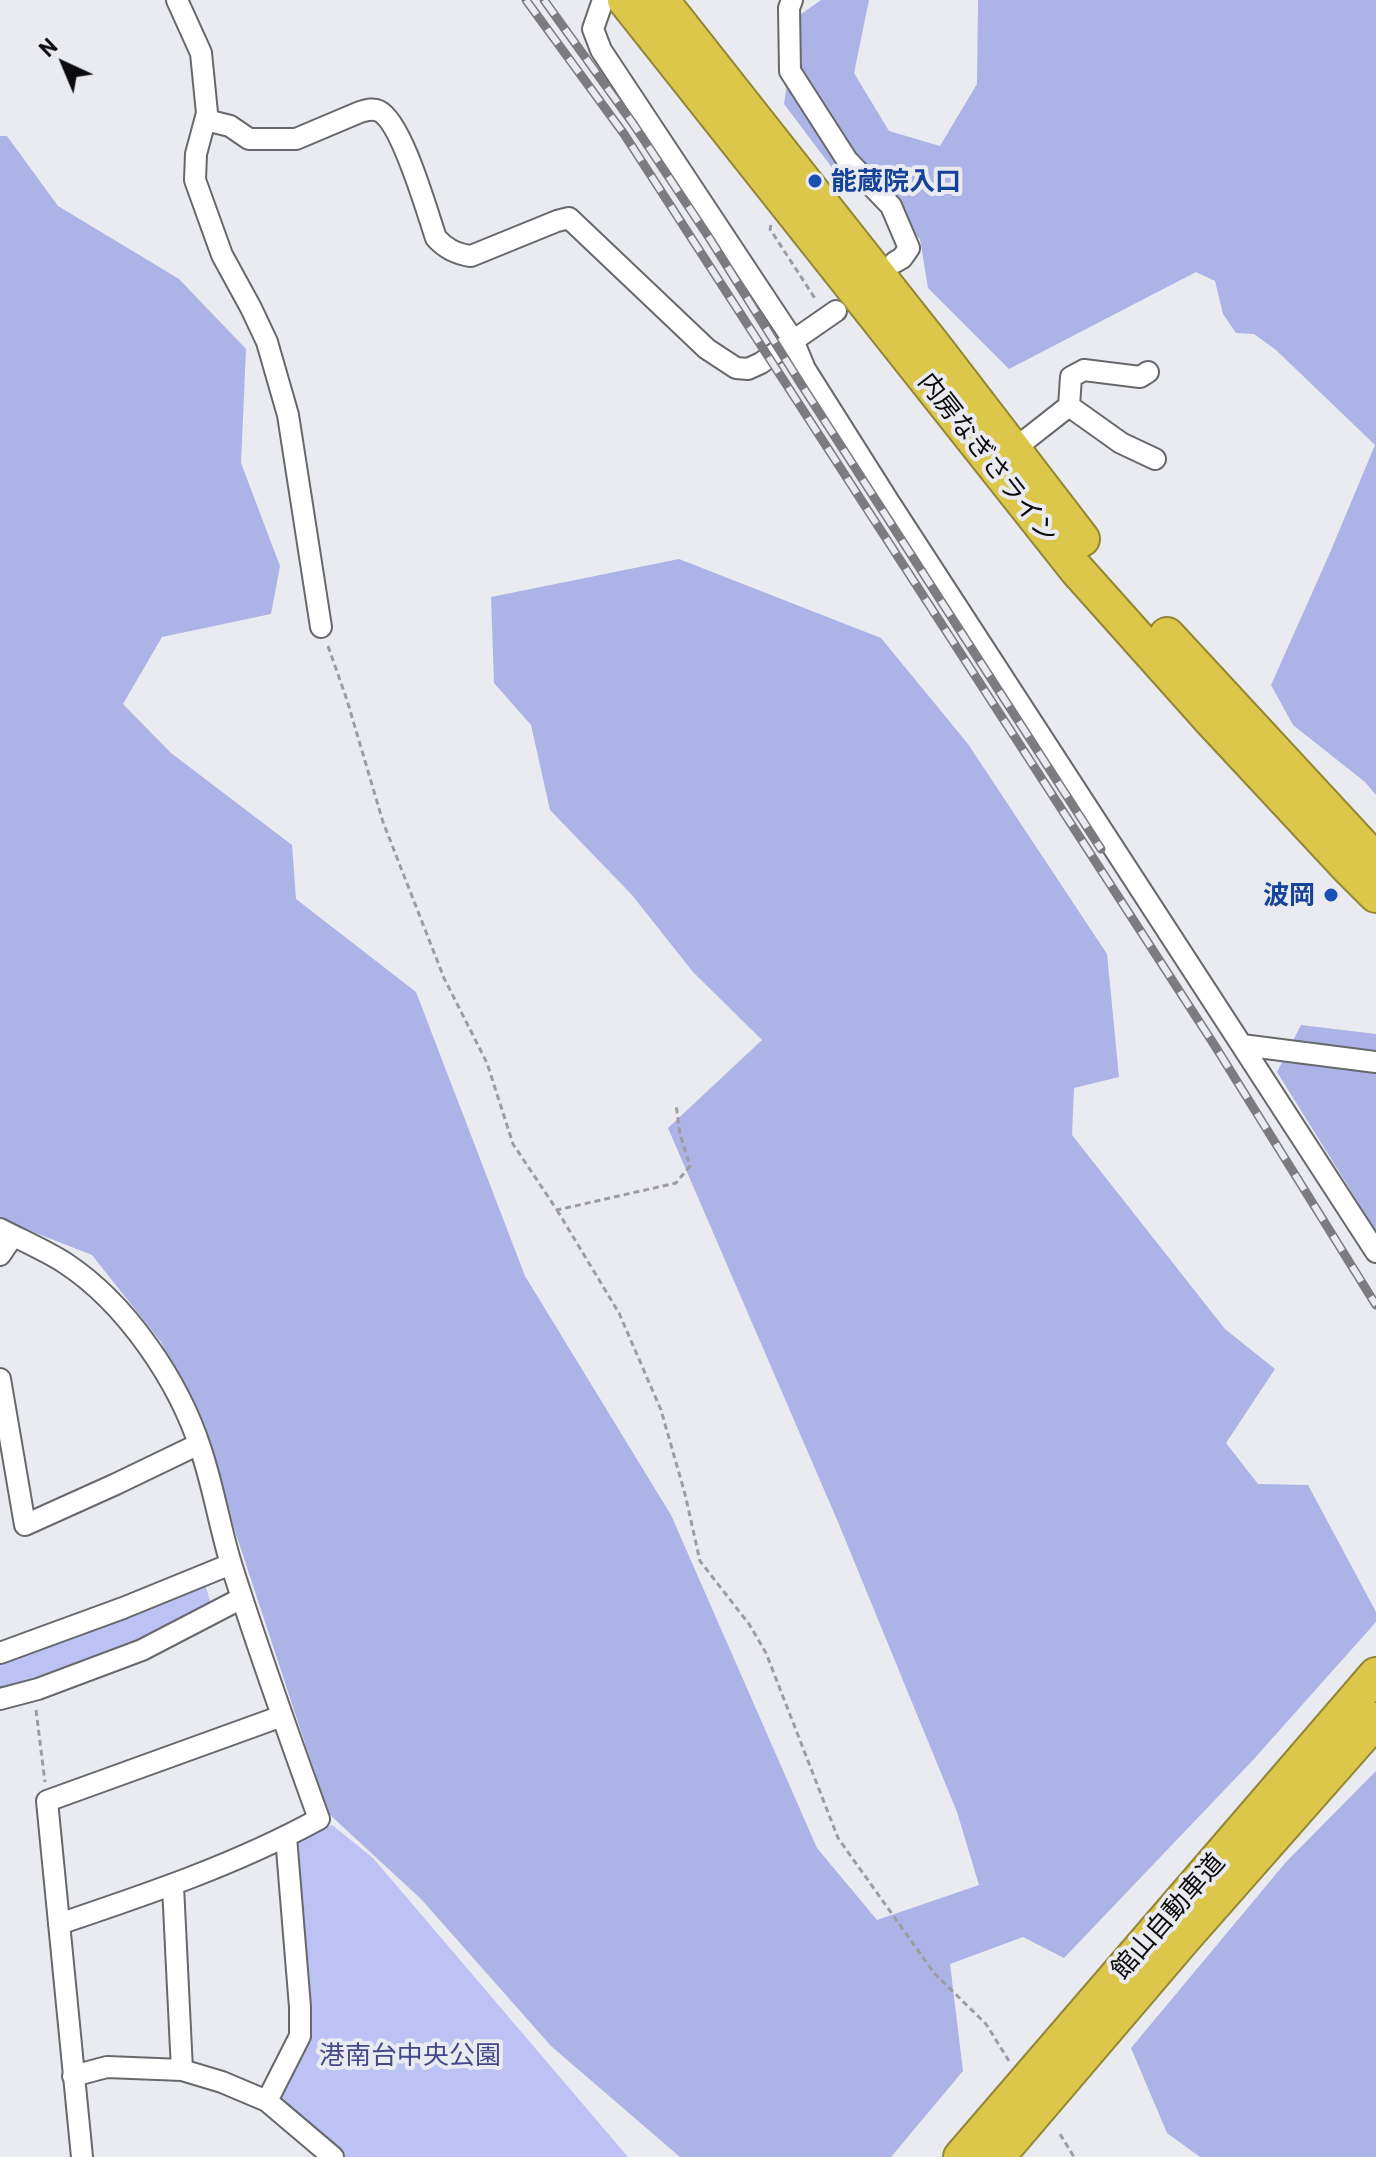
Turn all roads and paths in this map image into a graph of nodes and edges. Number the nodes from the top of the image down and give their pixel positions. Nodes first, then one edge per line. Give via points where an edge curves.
1 (177, 0) edge
2 (603, 0) edge
3 (625, 0) edge
4 (661, 0) edge
5 (792, 0) edge
6 (206, 120) junction
7 (772, 215) dead end
8 (895, 262) dead end
9 (832, 314) joint
10 (793, 340) junction
11 (1148, 372) dead end
12 (1069, 406) junction
13 (1013, 450) junction
14 (1155, 459) dead end
15 (321, 627) joint
16 (1376, 861) edge
17 (1376, 895) edge
18 (1242, 1045) junction
19 (1376, 1062) edge
20 (676, 1104) dead end
21 (557, 1210) junction
22 (6, 1232) edge
23 (1376, 1252) edge
24 (0, 1255) edge
25 (0, 1379) edge
26 (199, 1444) junction
27 (231, 1564) junction
28 (242, 1598) junction
29 (0, 1653) edge
30 (1375, 1676) edge
31 (0, 1699) edge
32 (35, 1705) dead end
33 (282, 1716) junction
34 (1376, 1720) edge
35 (47, 1801) junction
36 (286, 1837) junction
37 (173, 1886) junction
38 (59, 1924) junction
39 (1011, 2064) dead end
40 (182, 2070) junction
41 (73, 2076) junction
42 (267, 2101) junction
43 (1060, 2134) dead end
44 (82, 2157) edge
45 (333, 2157) edge
46 (961, 2157) edge
47 (997, 2157) edge
48 (1074, 2157) edge

1 - 6 street via 201,53
2 - 10 street via 593,29 601,50
3 - 17 highway, 内房なぎさライン via 1077,570
4 - 13 highway, 内房なぎさライン
5 - 8 street via 790,71 847,160 891,206 909,248
6 - 10 street via 230,126 249,139 296,139 360,112 379,111 405,151 436,238 451,251 471,256 569,218 707,349 736,368 761,363
6 - 15 street via 195,180 222,255 267,342 288,415
7 - 9 path via 770,229
9 - 10 street
10 - 18 street via 805,369 889,502
11 - 12 street via 1140,377 1084,370 1071,377
12 - 13 street
12 - 14 street via 1121,443
13 - 16 highway, 内房なぎさライン via 1095,556
15 - 21 path via 383,822 444,978 487,1063 513,1144
18 - 19 street
18 - 23 street
20 - 21 path via 690,1166 676,1183
21 - 39 path via 619,1313 661,1410 700,1561 766,1653 838,1838 934,1973 986,2024
22 - 24 street
22 - 26 street via 63,1261 117,1307 175,1389
25 - 26 street via 25,1525
26 - 27 street
27 - 28 street
27 - 29 street
28 - 31 street via 142,1650
28 - 33 street
30 - 46 highway, 館山自動車道
32 - 35 path
33 - 35 street
33 - 36 street via 319,1819
34 - 47 highway, 館山自動車道
35 - 38 street
36 - 37 street
36 - 42 street via 300,2036
37 - 38 street
37 - 40 street
38 - 41 street
40 - 41 street via 107,2067
40 - 42 street
41 - 44 street
42 - 45 street
43 - 48 path

